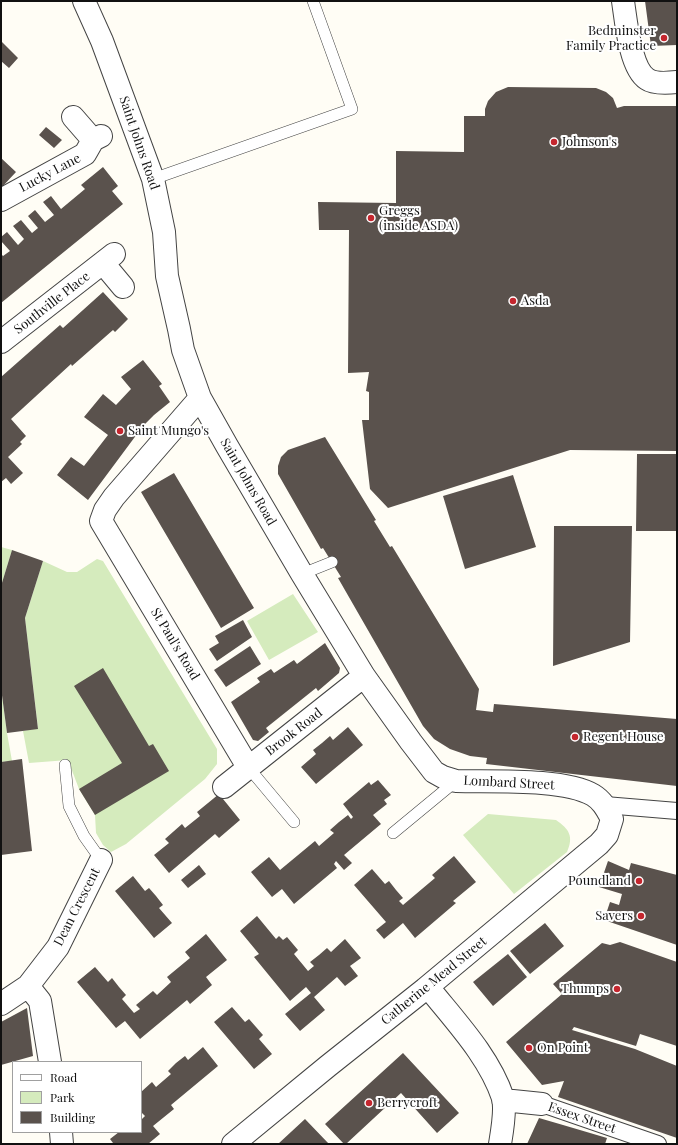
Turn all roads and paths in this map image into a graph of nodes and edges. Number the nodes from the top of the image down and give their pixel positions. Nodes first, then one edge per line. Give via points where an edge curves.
1 (84, 1) edge
2 (313, 1) edge
3 (623, 1) edge
4 (677, 82) edge
5 (73, 117) dead end
6 (153, 179) junction
7 (1, 200) edge
8 (123, 287) dead end
9 (1, 342) edge
10 (200, 398) junction
11 (332, 562) dead end
12 (302, 574) junction
13 (364, 676) junction
14 (65, 765) dead end
15 (248, 767) junction
16 (456, 781) junction
17 (224, 787) dead end
18 (605, 805) junction
19 (677, 810) edge
20 (294, 822) dead end
21 (393, 832) dead end
22 (101, 860) joint
23 (423, 985) junction
24 (28, 986) junction
25 (1, 1004) edge
26 (50, 1061) edge
27 (503, 1100) junction
28 (542, 1104) joint
29 (60, 1133) edge
30 (62, 1144) edge
31 (233, 1144) edge
32 (500, 1144) edge
33 (658, 1144) edge

1 - 6 street, Saint Johns Road via 102,41
2 - 6 lane via 352,109
3 - 4 street via 633,60 639,71 647,79
5 - 7 street, Lucky Lane via 97,138 85,154
6 - 10 street, Saint Johns Road via 164,232 167,276 183,350
8 - 9 street, Southville Place via 109,259
10 - 12 street, Saint Johns Road
10 - 15 street, St Paul's Road via 114,497 101,521
11 - 12 lane
12 - 13 street, Saint Johns Road
13 - 15 street, Brook Road
13 - 16 street, Saint Johns Road via 434,772
14 - 22 lane via 69,806 84,836
15 - 17 street, Brook Road
15 - 20 lane
16 - 18 street, Lombard Street via 552,784 580,789 594,795
16 - 21 lane
18 - 19 street
18 - 23 street, Catherine Mead Street via 612,819 607,835 599,844
22 - 24 street, Dean Crescent via 58,947
23 - 27 street via 468,1037 488,1067
23 - 31 street, Catherine Mead Street
24 - 25 street, Dean Crescent
24 - 26 street via 40,1001
27 - 28 street, Essex Street
27 - 32 street
28 - 33 street, Essex Street
29 - 30 street

